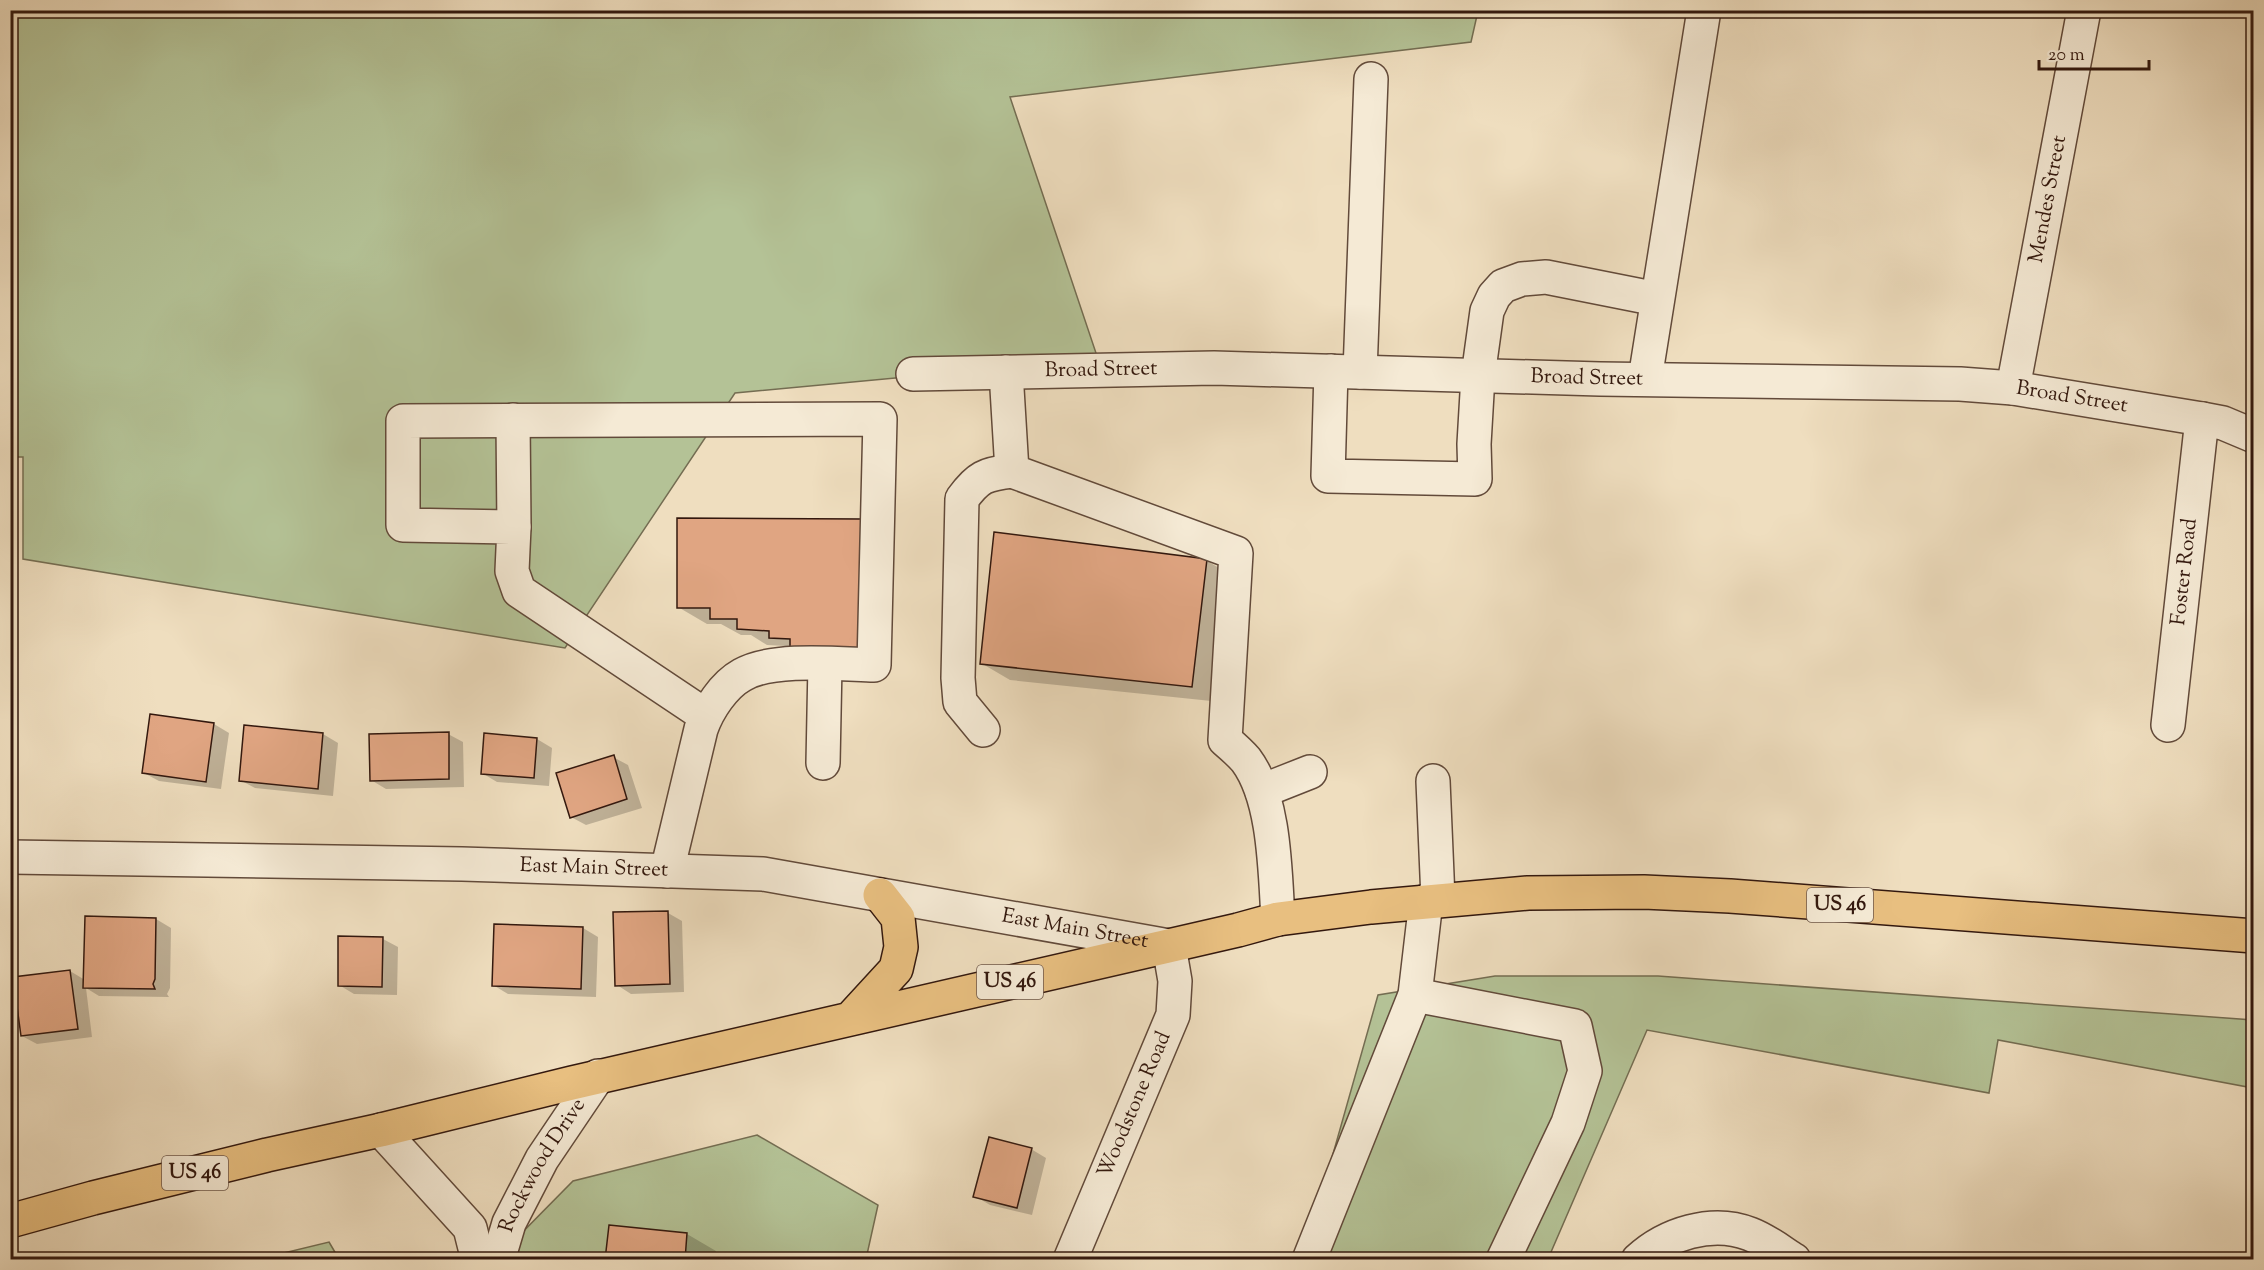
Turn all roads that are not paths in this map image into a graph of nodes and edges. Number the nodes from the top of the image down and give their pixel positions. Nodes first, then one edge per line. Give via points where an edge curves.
1 (1704, 10) edge
2 (2084, 10) edge
3 (1371, 79) dead end
4 (1657, 299) junction
5 (1006, 372) junction
6 (1346, 372) junction
7 (913, 374) dead end
8 (1478, 376) junction
9 (1644, 379) junction
10 (2013, 388) junction
11 (2202, 419) junction
12 (513, 420) junction
13 (2253, 436) edge
14 (1012, 471) junction
15 (514, 527) junction
16 (825, 664) junction
17 (706, 716) junction
18 (2168, 725) dead end
19 (983, 730) dead end
20 (822, 763) dead end
21 (1310, 772) dead end
22 (1433, 781) dead end
23 (1262, 791) junction
24 (10, 857) edge
25 (667, 871) junction
26 (880, 895) junction
27 (1432, 900) junction
28 (1278, 919) junction
29 (2253, 936) edge
30 (1169, 946) junction
31 (1414, 995) junction
32 (850, 1018) junction
33 (598, 1077) junction
34 (381, 1130) junction
35 (10, 1221) edge
36 (478, 1260) edge
37 (498, 1260) edge
38 (1070, 1260) edge
39 (1309, 1260) edge
40 (1503, 1260) edge
41 (1638, 1260) edge
42 (1794, 1260) edge

1 - 4 street
2 - 10 street, Mendes Street
3 - 6 street
4 - 8 street via 1546,278 1522,279 1503,286 1487,311
4 - 9 street
5 - 6 street, Broad Street via 1214,368
5 - 7 street, Broad Street
5 - 14 street
6 - 8 street, Broad Street
6 - 8 street via 1329,476 1475,479
8 - 9 street, Broad Street
9 - 10 street, Broad Street
10 - 11 street, Broad Street
11 - 13 street, Broad Street
11 - 18 street, Foster Road
12 - 15 street
12 - 15 street via 403,421 402,525
12 - 16 street via 880,419 874,665
14 - 19 street via 990,473 975,481 962,499 960,702
14 - 23 street via 1236,553 1226,740 1246,760
15 - 17 street via 512,571 519,591
16 - 17 street via 781,664 743,674 729,685
16 - 20 street
17 - 25 street
21 - 23 street
22 - 27 street
23 - 28 street via 1274,852
24 - 25 street, East Main Street
25 - 26 street, East Main Street via 763,874
26 - 30 street, East Main Street
26 - 32 main road via 898,918 901,947 896,969
27 - 28 main road, US 46
27 - 29 main road, US 46 via 1528,893 1644,892
27 - 31 street
28 - 30 main road, US 46
30 - 32 main road, US 46
30 - 38 street, Woodstone Road via 1175,981 1173,1015
31 - 39 street
31 - 40 street via 1575,1026 1585,1071 1568,1123
32 - 33 main road, US 46
33 - 34 main road, US 46
33 - 37 street, Rockwood Drive via 542,1159 509,1223
34 - 35 main road, US 46
34 - 36 street, Rockwood Drive via 470,1228
41 - 42 street via 1651,1247 1681,1233 1715,1228 1748,1233

